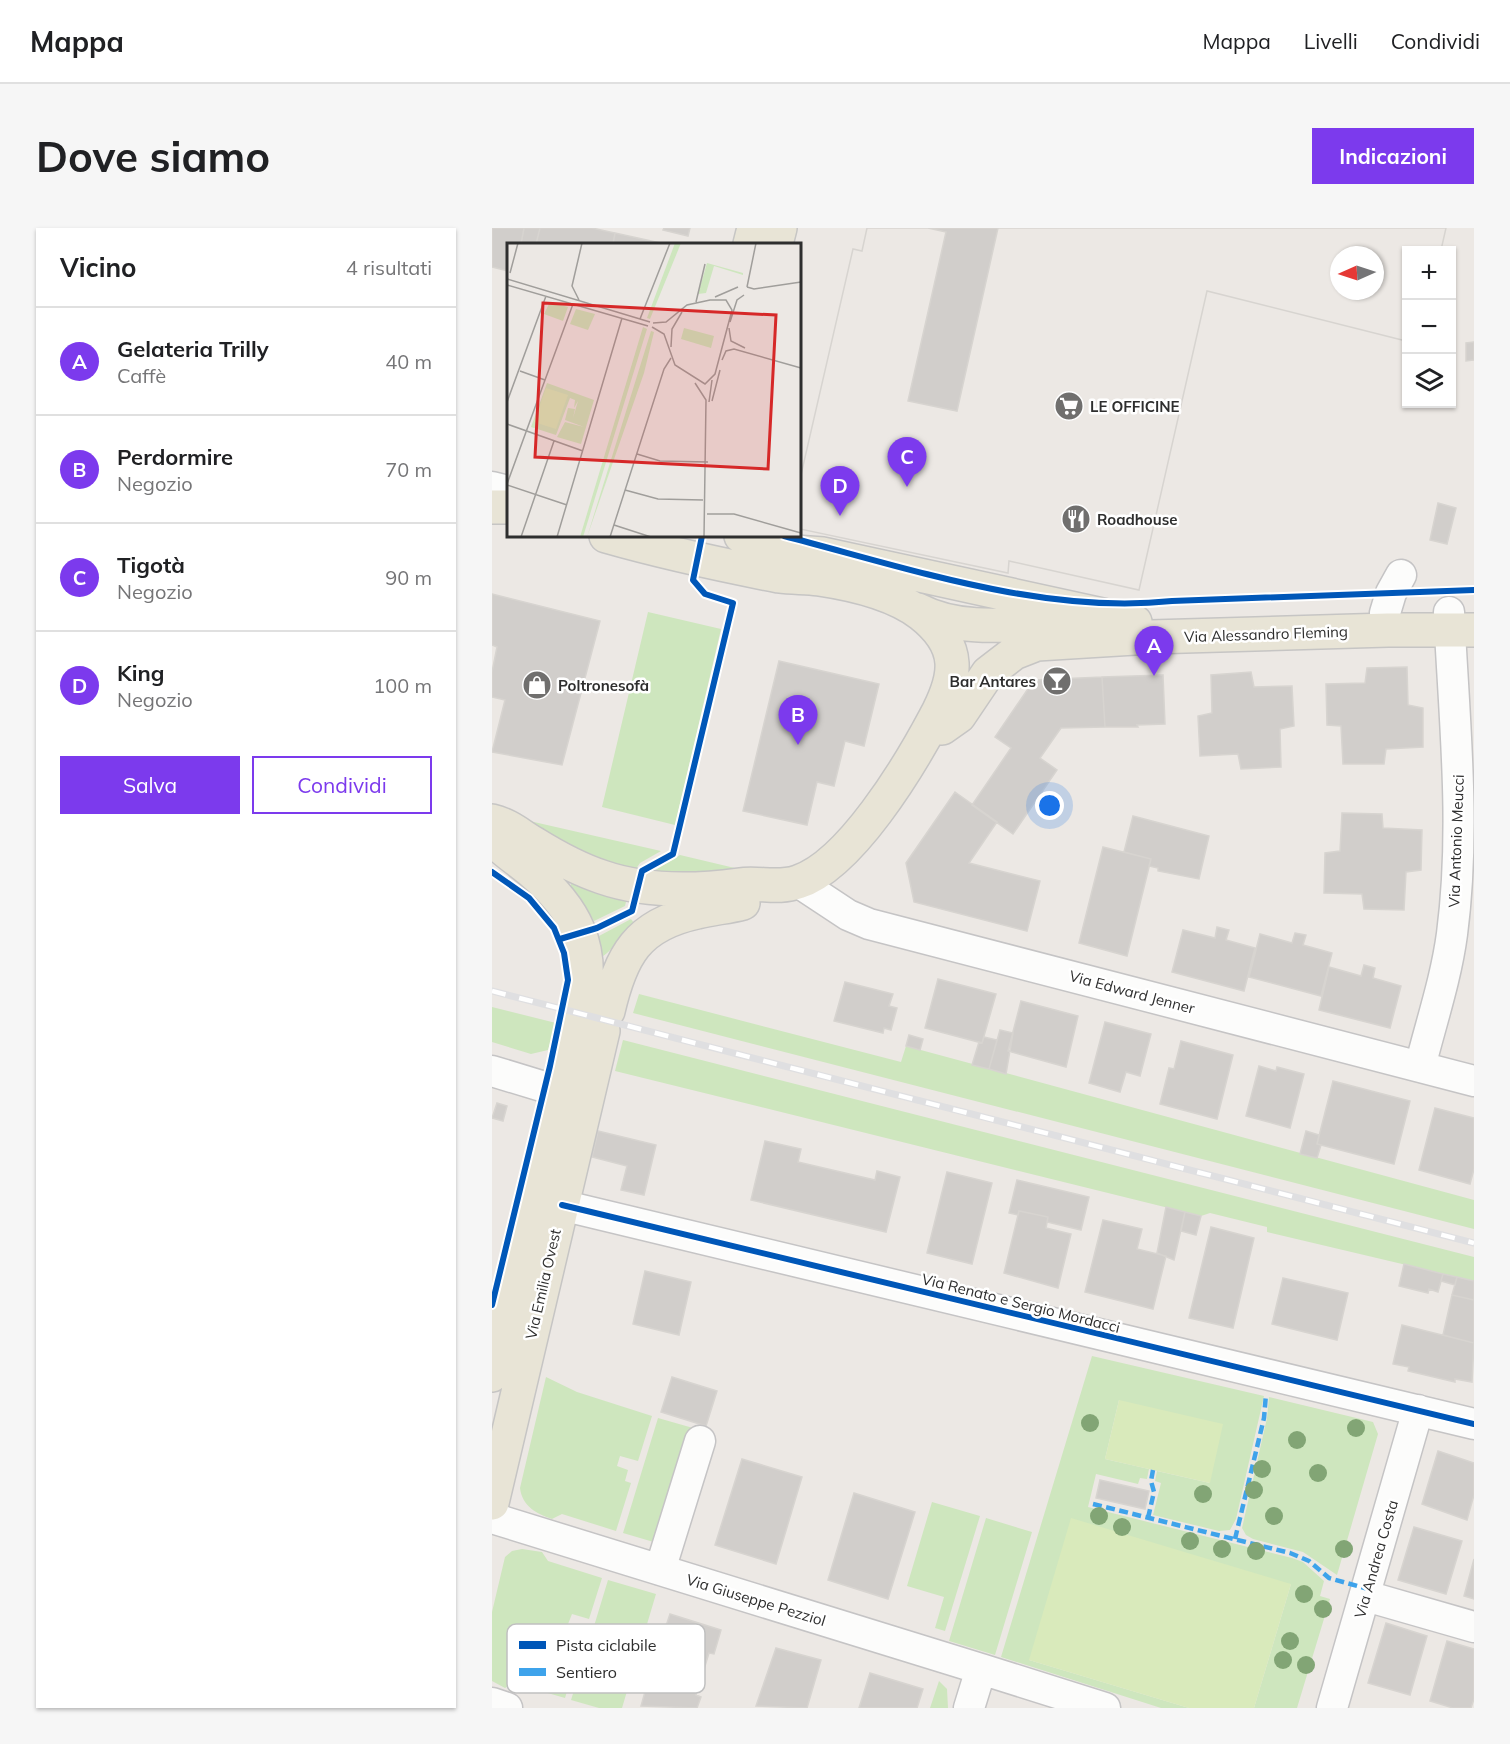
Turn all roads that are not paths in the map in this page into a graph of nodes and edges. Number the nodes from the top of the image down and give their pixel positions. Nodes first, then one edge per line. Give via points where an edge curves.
1 (753, 228) edge
2 (780, 228) edge
3 (750, 243) edge
4 (776, 243) edge
5 (492, 487) edge
6 (507, 491) edge
7 (610, 537) edge
8 (742, 537) edge
9 (781, 551) junction
10 (1401, 575) dead end
11 (827, 580) junction
12 (903, 602) junction
13 (1385, 613) junction
14 (1462, 621) edge
15 (1135, 622) junction
16 (920, 747) junction
17 (492, 821) edge
18 (492, 839) edge
19 (794, 884) junction
20 (593, 1018) junction
21 (1420, 1067) junction
22 (492, 1071) edge
23 (1474, 1081) edge
24 (561, 1092) junction
25 (548, 1202) junction
26 (497, 1333) edge
27 (492, 1375) edge
28 (1418, 1410) junction
29 (1474, 1424) edge
30 (700, 1441) dead end
31 (492, 1503) edge
32 (492, 1518) edge
33 (660, 1570) junction
34 (1366, 1596) junction
35 (1474, 1627) edge
36 (981, 1669) junction
37 (492, 1703) edge
38 (507, 1708) edge
39 (969, 1708) edge
40 (1106, 1708) edge
41 (1332, 1708) edge

1 - 3 main road
2 - 4 main road
5 - 6 street
7 - 11 main road via 777,575
8 - 9 main road
9 - 11 main road
9 - 15 main road via 823,554
10 - 13 street
11 - 12 main road
12 - 15 main road via 934,618 958,623
12 - 16 main road via 940,634 952,663 950,689
13 - 14 main road, Via Alessandro Fleming
13 - 15 main road, Via Alessandro Fleming
14 - 16 main road, Via Alessandro Fleming via 1037,644 1014,653 988,673 959,716
14 - 21 street, Via Antonio Meucci via 1454,916 1448,957
16 - 19 main road, Via Emilia Ovest via 843,854 820,872
17 - 19 main road via 583,869 631,885 678,889
18 - 20 main road, Via Emilia Ovest via 550,888 572,914 580,933
19 - 20 main road, Via Emilia Ovest via 741,904 677,918 648,933 622,962
19 - 21 street, Via Edward Jenner via 869,924
20 - 24 main road, Via Emilia Ovest
20 - 25 main road, Via Emilia Ovest
21 - 23 street, Via Edward Jenner
22 - 24 street
24 - 25 main road, Via Emilia Ovest
25 - 26 main road, Via Emilia Ovest
25 - 28 street, Via Renato e Sergio Mordacci
25 - 31 main road, Via Emilia Ovest
26 - 27 main road, Via Emilia Ovest
28 - 29 street, Via Renato e Sergio Mordacci
28 - 34 street, Via Andrea Costa
30 - 33 street
32 - 33 street, Via Giuseppe Pezziol
33 - 36 street, Via Giuseppe Pezziol
34 - 35 street
34 - 41 street, Via Andrea Costa
36 - 39 street
36 - 40 street, Via Giuseppe Pezziol
37 - 38 street

